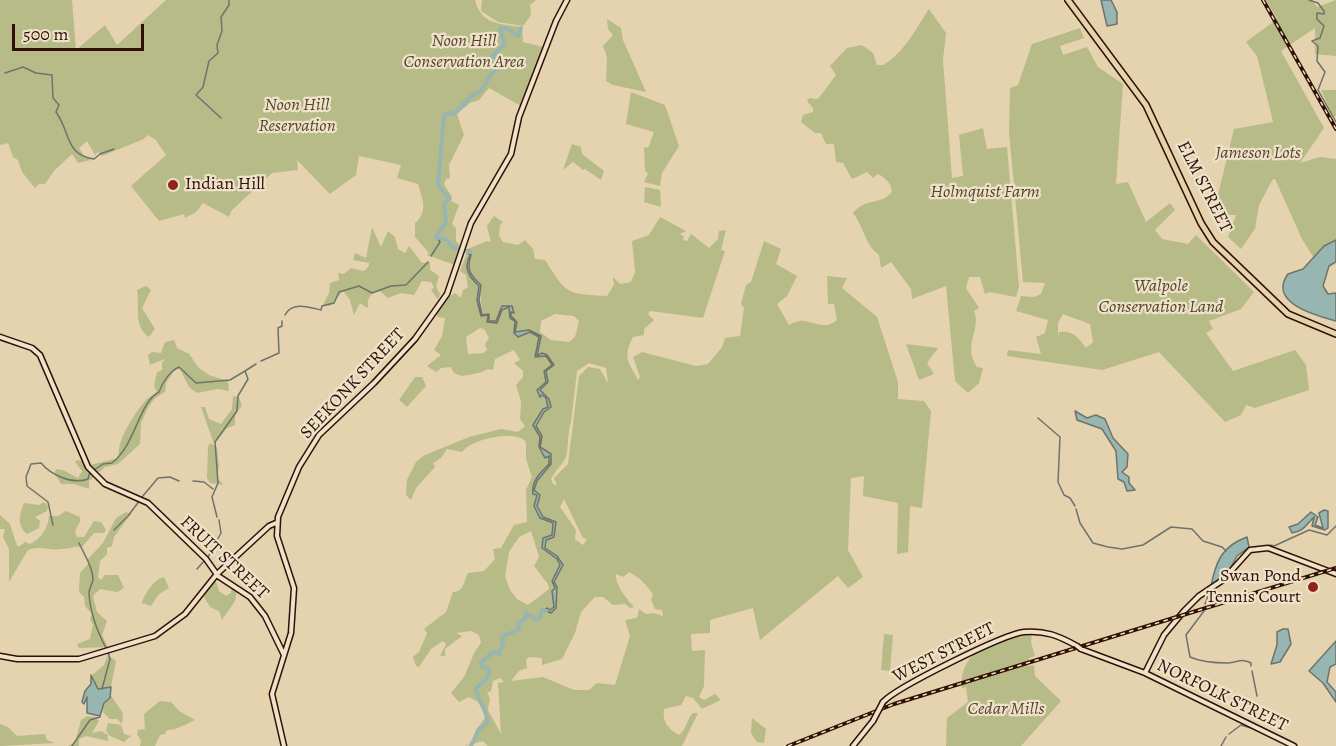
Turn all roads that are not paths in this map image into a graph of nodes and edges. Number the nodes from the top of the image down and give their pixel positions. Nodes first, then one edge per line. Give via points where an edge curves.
1 (567, 0) edge
2 (1068, 0) edge
3 (1336, 334) edge
4 (0, 337) edge
5 (276, 523) junction
6 (217, 574) junction
7 (1336, 574) edge
8 (0, 656) edge
9 (284, 656) junction
10 (1148, 666) junction
11 (1137, 670) junction
12 (1145, 673) junction
13 (284, 746) edge
14 (853, 746) edge
15 (1294, 746) edge

1 - 5 main road, SEEKONK STREET via 519,117 508,160 478,208 450,287 415,339 319,435 299,467
2 - 3 main road, ELM STREET via 1146,105 1213,242 1284,311
4 - 6 main road, FRUIT STREET via 32,348 40,355 88,467 97,477 148,503
5 - 6 main road
5 - 9 main road via 294,588 291,633
6 - 8 main road via 185,614 150,638 79,659
6 - 9 main road, FRUIT STREET via 253,600
7 - 10 main road via 1268,548 1250,550 1223,580 1184,611 1164,635
9 - 13 main road via 272,694
10 - 11 main road
10 - 12 main road
11 - 12 main road, NORFOLK STREET
11 - 14 main road, WEST STREET, bridge via 1047,632 1012,634 883,702
12 - 15 main road, NORFOLK STREET

